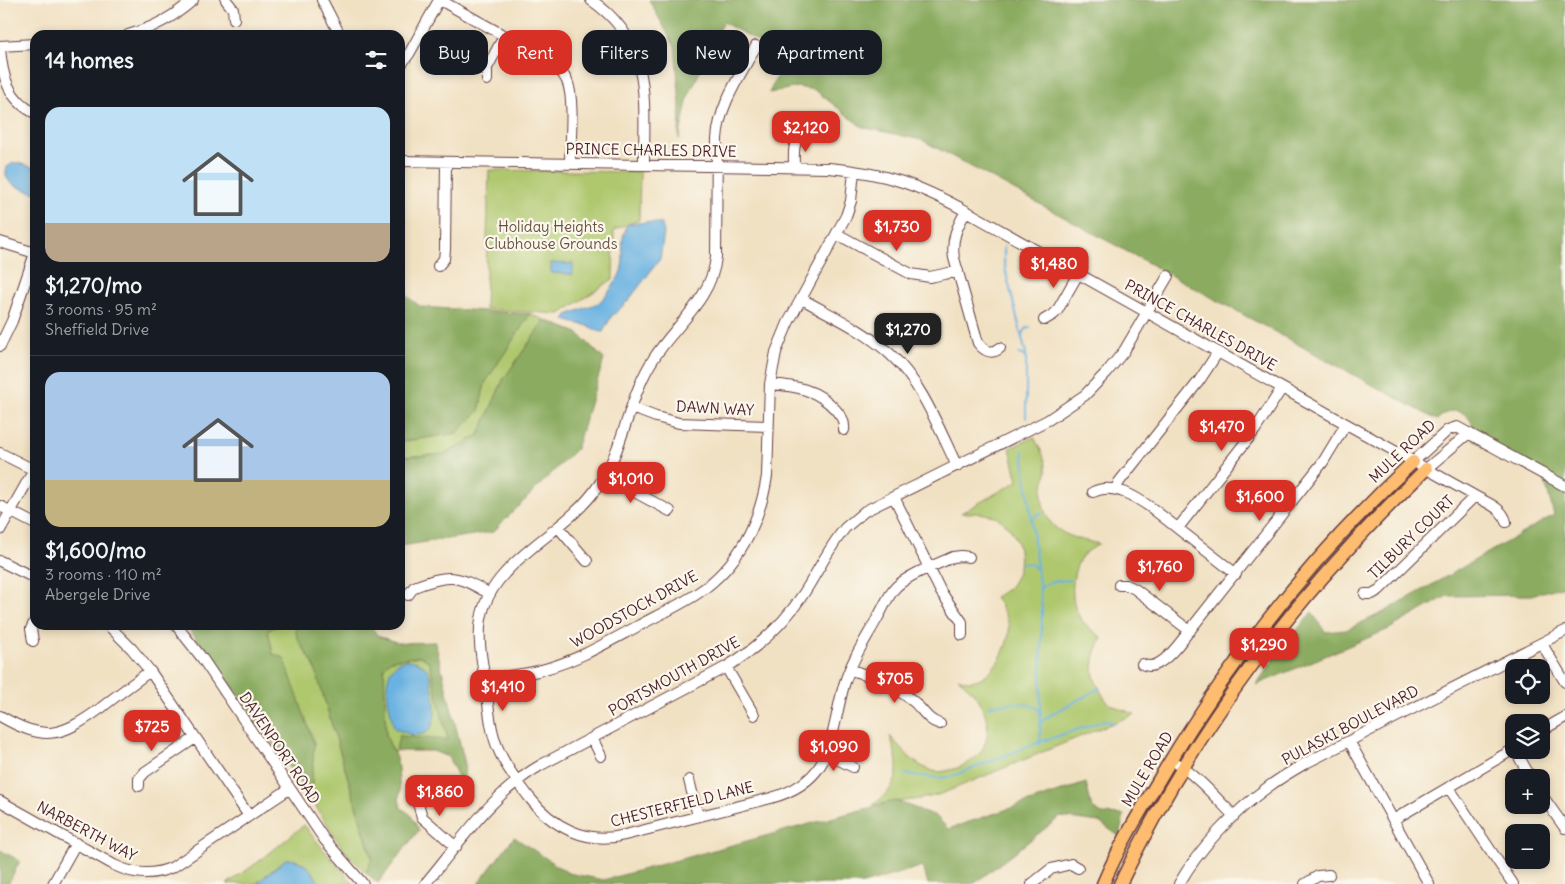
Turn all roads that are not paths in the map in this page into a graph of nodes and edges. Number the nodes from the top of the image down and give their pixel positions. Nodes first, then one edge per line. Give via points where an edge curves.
1 (193, 0) edge
2 (226, 0) edge
3 (323, 0) edge
4 (439, 0) edge
5 (591, 0) edge
6 (234, 19) dead end
7 (143, 30) edge
8 (338, 30) edge
9 (498, 33) edge
10 (30, 44) edge
11 (756, 46) dead end
12 (0, 47) edge
13 (498, 47) edge
14 (405, 59) edge
15 (563, 75) edge
16 (487, 80) dead end
17 (30, 110) edge
18 (802, 133) dead end
19 (405, 161) edge
20 (446, 162) junction
21 (570, 164) junction
22 (644, 165) junction
23 (717, 166) junction
24 (794, 168) junction
25 (854, 171) junction
26 (966, 211) junction
27 (837, 234) junction
28 (0, 242) edge
29 (30, 251) edge
30 (438, 266) dead end
31 (30, 268) edge
32 (958, 271) junction
33 (1078, 274) junction
34 (1168, 276) dead end
35 (802, 299) junction
36 (1148, 313) junction
37 (1044, 320) dead end
38 (0, 346) edge
39 (1000, 348) dead end
40 (1218, 352) junction
41 (770, 384) junction
42 (1282, 388) junction
43 (632, 408) junction
44 (1346, 424) junction
45 (768, 426) junction
46 (844, 430) dead end
47 (1469, 433) junction
48 (0, 453) edge
49 (1413, 462) junction
50 (957, 466) junction
51 (30, 467) edge
52 (1426, 468) junction
53 (30, 476) edge
54 (605, 476) junction
55 (1565, 486) edge
56 (1116, 489) junction
57 (1093, 492) dead end
58 (894, 496) junction
59 (1475, 496) junction
60 (0, 506) edge
61 (670, 511) dead end
62 (10, 512) junction
63 (30, 522) edge
64 (1506, 522) dead end
65 (558, 528) junction
66 (1178, 528) junction
67 (0, 530) edge
68 (969, 557) dead end
69 (0, 561) edge
70 (586, 561) dead end
71 (930, 568) junction
72 (1236, 574) junction
73 (30, 576) edge
74 (1119, 585) dead end
75 (490, 594) junction
76 (1365, 594) dead end
77 (408, 595) dead end
78 (31, 630) edge
79 (113, 630) edge
80 (180, 630) edge
81 (1565, 631) edge
82 (1190, 632) junction
83 (962, 635) dead end
84 (33, 642) dead end
85 (1542, 644) junction
86 (1142, 664) dead end
87 (726, 667) junction
88 (850, 669) junction
89 (150, 671) junction
90 (485, 679) junction
91 (1565, 682) edge
92 (754, 715) dead end
93 (0, 716) edge
94 (1565, 717) edge
95 (940, 724) dead end
96 (1550, 726) edge
97 (195, 738) junction
98 (592, 738) junction
99 (1350, 741) junction
100 (826, 754) junction
101 (1505, 754) edge
102 (601, 756) dead end
103 (1171, 760) junction
104 (853, 767) dead end
105 (1184, 767) junction
106 (517, 780) junction
107 (689, 780) dead end
108 (139, 786) dead end
109 (1449, 788) junction
110 (289, 789) junction
111 (415, 793) dead end
112 (0, 801) edge
113 (1550, 807) edge
114 (249, 816) junction
115 (698, 816) junction
116 (1234, 816) junction
117 (1393, 820) junction
118 (1565, 828) edge
119 (76, 843) junction
120 (456, 846) junction
121 (1078, 868) dead end
122 (1329, 875) dead end
123 (53, 884) edge
124 (363, 884) edge
125 (425, 884) edge
126 (1032, 884) edge
127 (1103, 884) edge
128 (1120, 884) edge
129 (1179, 884) edge
130 (1306, 884) edge
131 (1429, 884) edge
132 (1513, 884) edge

1 - 7 street via 158,25
2 - 6 street via 233,9
3 - 8 street
4 - 9 street
4 - 14 street
5 - 22 street via 620,27 639,62 644,94
10 - 12 street
11 - 23 street, CHESTERFIELD LANE via 723,109
12 - 17 street via 2,71 8,87 19,102
13 - 16 street via 486,68
15 - 21 street via 571,101
18 - 24 street via 794,147
19 - 20 street, PRINCE CHARLES DRIVE
20 - 21 street, PRINCE CHARLES DRIVE
20 - 30 street via 445,250 444,259
21 - 22 street, PRINCE CHARLES DRIVE
22 - 23 street, PRINCE CHARLES DRIVE
23 - 24 street, PRINCE CHARLES DRIVE
23 - 43 street, CHESTERFIELD LANE via 716,256 710,282 701,299 650,364
24 - 25 street, PRINCE CHARLES DRIVE
25 - 26 street, PRINCE CHARLES DRIVE via 910,184
25 - 27 street, WOODSTOCK DRIVE via 849,208
26 - 32 street via 953,240
26 - 33 street, PRINCE CHARLES DRIVE
27 - 32 street via 917,276
27 - 35 street, WOODSTOCK DRIVE
28 - 29 street
31 - 38 street
32 - 39 street via 978,343 990,352
33 - 36 street, PRINCE CHARLES DRIVE
33 - 37 street via 1057,311
34 - 36 street, PORTSMOUTH DRIVE
35 - 41 street, WOODSTOCK DRIVE via 779,345
35 - 50 street via 860,331 898,362 924,398
36 - 40 street, PRINCE CHARLES DRIVE
36 - 50 street, PORTSMOUTH DRIVE via 1116,362 1085,395 1048,420
40 - 42 street, PRINCE CHARLES DRIVE
40 - 56 street via 1199,382
41 - 45 street, WOODSTOCK DRIVE
41 - 46 street via 802,388 820,396 841,416
42 - 44 street, PRINCE CHARLES DRIVE
42 - 66 street via 1260,423
43 - 45 street, DAWN WAY via 679,423
43 - 54 street, CHESTERFIELD LANE
44 - 49 street, PRINCE CHARLES DRIVE
44 - 72 street via 1323,462
45 - 90 street, WOODSTOCK DRIVE via 767,476 760,512 741,550 718,577 687,600 582,655 544,670
47 - 49 street, MULE ROAD via 1457,427 1451,428
47 - 52 street, MULE ROAD
47 - 55 street
48 - 51 street
49 - 52 street, PRINCE CHARLES DRIVE
49 - 103 main road, MULE ROAD via 1345,528 1301,579 1239,657
50 - 58 street, PORTSMOUTH DRIVE
52 - 59 street, PRINCE CHARLES DRIVE
52 - 105 main road, MULE ROAD via 1313,586 1240,679
53 - 62 street
54 - 61 street
54 - 65 street, CHESTERFIELD LANE via 584,504
56 - 57 street
56 - 66 street via 1147,504
58 - 71 street
58 - 87 street, PORTSMOUTH DRIVE via 865,511 845,528 805,591 774,631
59 - 64 street, PRINCE CHARLES DRIVE via 1499,510
59 - 76 street, TILBURY COURT via 1379,590
60 - 62 street
62 - 63 street
62 - 67 street
65 - 70 street
65 - 75 street, CHESTERFIELD LANE via 508,569
66 - 72 street
68 - 71 street, CHESTERFIELD LANE via 957,556
69 - 73 street
71 - 83 street via 962,622
71 - 88 street, CHESTERFIELD LANE via 895,588
72 - 82 street
74 - 82 street via 1135,589
75 - 77 street via 469,582 451,577 414,587
75 - 90 street, CHESTERFIELD LANE via 480,629
78 - 84 street
79 - 89 street
80 - 110 street, DAVENPORT ROAD
81 - 85 street, PULASKI BOULEVARD
82 - 86 street via 1163,660 1152,666
85 - 91 street
85 - 99 street, PULASKI BOULEVARD
87 - 92 street
87 - 98 street, PORTSMOUTH DRIVE
88 - 95 street via 898,690 931,721
88 - 100 street, CHESTERFIELD LANE
89 - 93 street via 83,721 62,731 32,732
89 - 97 street
90 - 106 street, CHESTERFIELD LANE via 496,743
94 - 96 street
97 - 108 street via 145,772
97 - 114 street
98 - 102 street
98 - 106 street, PORTSMOUTH DRIVE
99 - 116 street, PULASKI BOULEVARD via 1268,786
99 - 117 street
100 - 104 street
100 - 115 street, CHESTERFIELD LANE via 810,777 790,791
101 - 109 street
103 - 105 street
103 - 127 main road, MULE ROAD
105 - 116 street
105 - 128 main road, MULE ROAD via 1156,811
106 - 115 street, CHESTERFIELD LANE via 548,818 562,828 588,837 618,837
106 - 120 street, PORTSMOUTH DRIVE via 489,806
107 - 115 street
109 - 117 street
109 - 132 street
110 - 114 street, NARBERTH WAY
110 - 124 street, DAVENPORT ROAD via 331,848
111 - 120 street via 422,817
112 - 119 street, NARBERTH WAY
113 - 118 street
114 - 119 street, NARBERTH WAY via 173,867 152,873 122,869
116 - 129 street, PULASKI BOULEVARD via 1196,857
117 - 131 street
119 - 123 street
120 - 125 street, PORTSMOUTH DRIVE
121 - 126 street via 1070,864 1052,869
122 - 130 street via 1318,876

